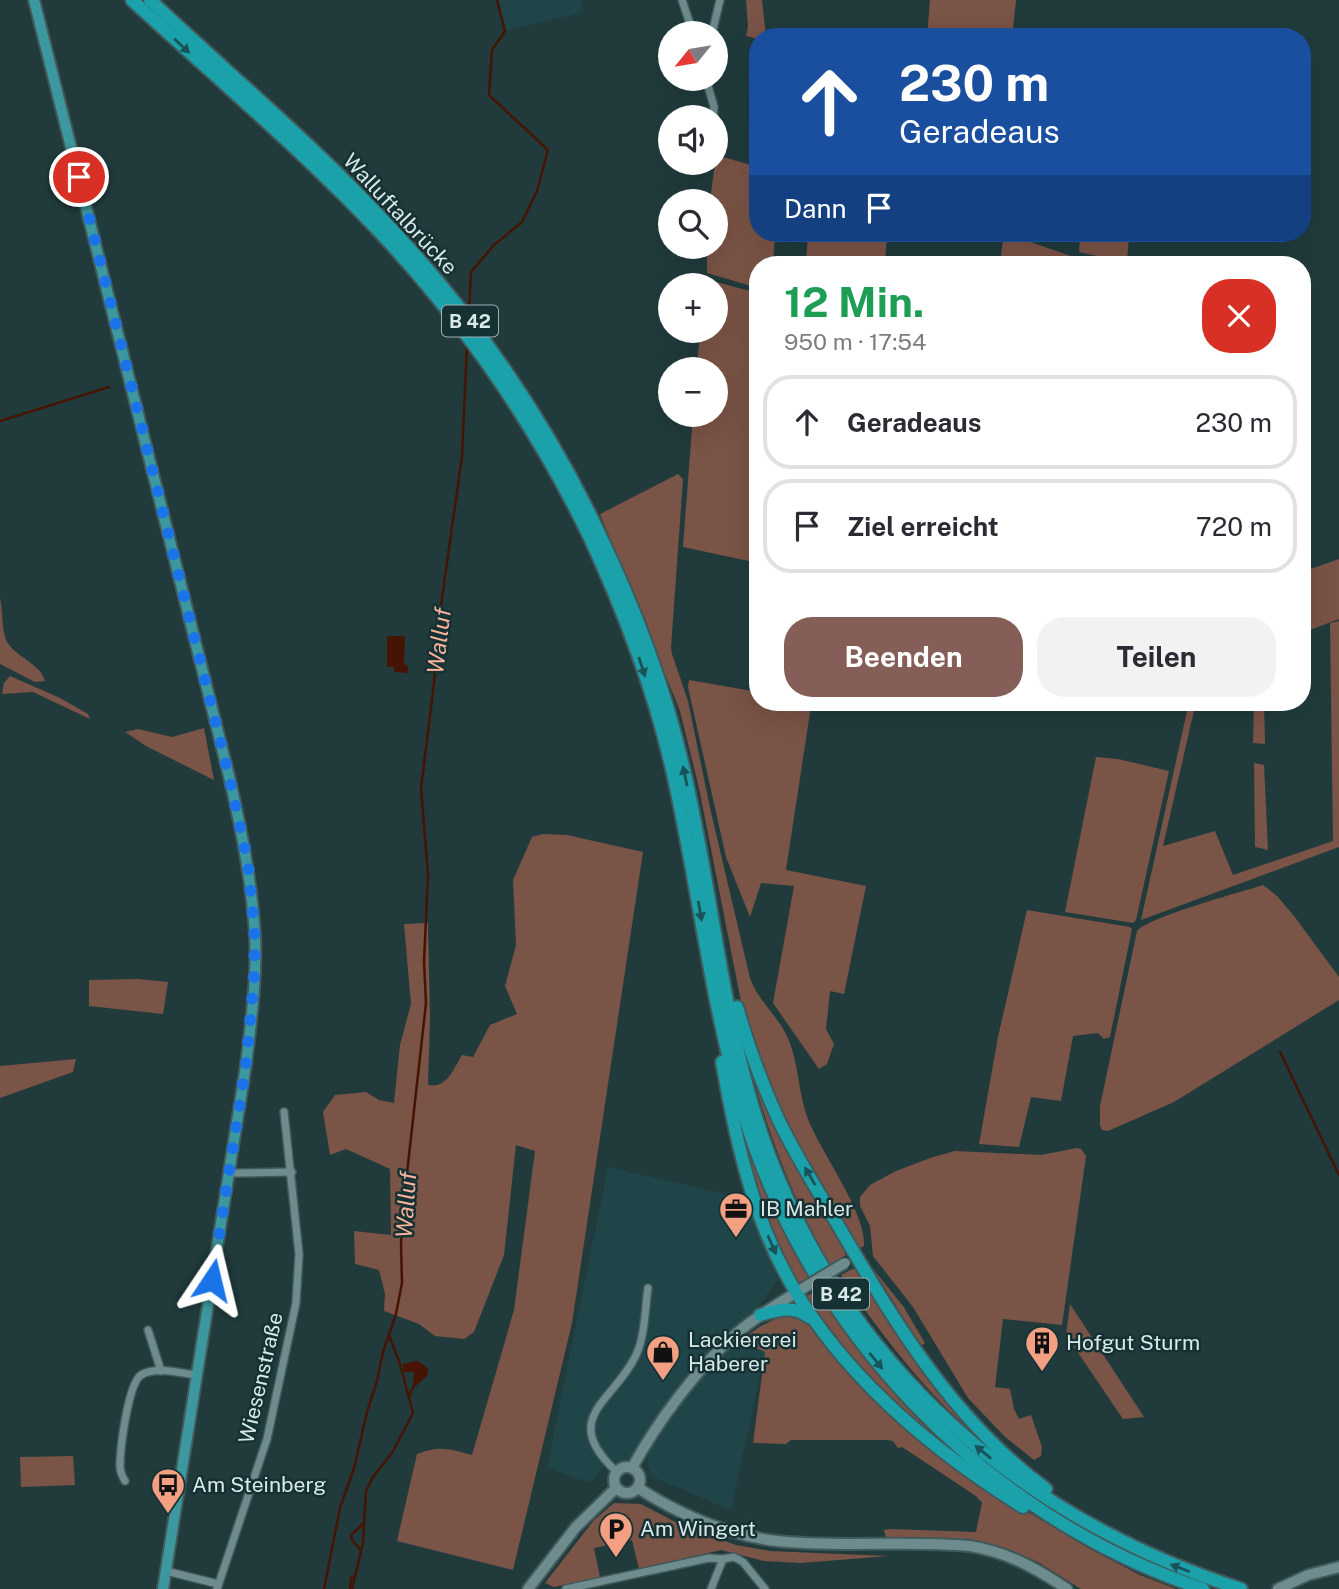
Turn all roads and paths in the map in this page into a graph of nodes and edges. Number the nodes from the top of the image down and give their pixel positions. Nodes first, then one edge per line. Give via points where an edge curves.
1 (34, 0) edge
2 (132, 0) edge
3 (150, 0) edge
4 (682, 0) edge
5 (720, 0) edge
6 (689, 21) edge
7 (715, 21) edge
8 (298, 145) junction
9 (593, 533) junction
10 (717, 939) junction
11 (714, 988) junction
12 (284, 1112) dead end
13 (292, 1172) junction
14 (236, 1173) dead end
15 (856, 1256) junction
16 (648, 1288) dead end
17 (800, 1290) junction
18 (760, 1315) junction
19 (815, 1321) junction
20 (148, 1330) dead end
21 (161, 1371) junction
22 (196, 1375) junction
23 (632, 1468) junction
24 (617, 1472) junction
25 (125, 1481) dead end
26 (616, 1488) junction
27 (638, 1488) junction
28 (1087, 1537) junction
29 (1121, 1543) junction
30 (723, 1559) junction
31 (1339, 1567) edge
32 (166, 1571) junction
33 (218, 1587) edge
34 (163, 1589) edge
35 (530, 1589) edge
36 (566, 1589) edge
37 (711, 1589) edge
38 (765, 1589) edge
39 (1067, 1589) edge
40 (1203, 1589) edge
41 (1241, 1589) edge
42 (1278, 1589) edge

1 - 22 main road via 248,863 255,938 253,1009
2 -> 8 highway, B 42
3 - 8 highway, B 42
4 - 6 street
5 - 7 street
8 - 9 highway, Walluftalbrücke / B 42 via 397,234 467,316 541,425
10 -> 9 highway, B 42 via 672,721 641,631
9 -> 11 highway, B 42 via 666,744
15 -> 10 highway via 766,1092
29 -> 10 highway, B 42 via 1048,1501 981,1451 891,1362 841,1294 799,1221 765,1143 741,1063
11 -> 17 highway via 722,1058 745,1165 766,1232
11 -> 28 highway, B 42 via 756,1150 790,1230 834,1305 886,1374 946,1436 1013,1491
12 - 13 street, Wiesenstraße
13 - 14 street
13 - 33 street, Wiesenstraße via 299,1254 296,1303 267,1439
15 - 17 main road, bridge
15 - 29 highway via 916,1353 965,1416 1036,1482
16 - 24 street via 636,1356 598,1407 590,1426 597,1449
17 - 18 main road
17 - 19 highway
18 - 19 highway via 793,1309
18 - 23 main road via 721,1348 695,1379
19 - 28 highway via 874,1390 951,1457 1049,1523
20 - 21 street
21 - 22 street
21 - 25 street via 144,1373 133,1385 120,1463
22 - 32 main road
23 - 24 main road
23 - 27 main road via 640,1476
24 - 26 main road
26 - 27 main road via 629,1493
26 - 35 main road via 576,1527
27 - 39 main road via 692,1518 753,1537 795,1543 981,1548 1023,1562
28 - 40 highway, B 42
41 -> 29 highway, B 42
30 - 36 street via 709,1558
30 - 37 street
30 - 38 street via 740,1559
31 - 42 main road
32 - 33 street, Wiesenstraße
32 - 34 main road

